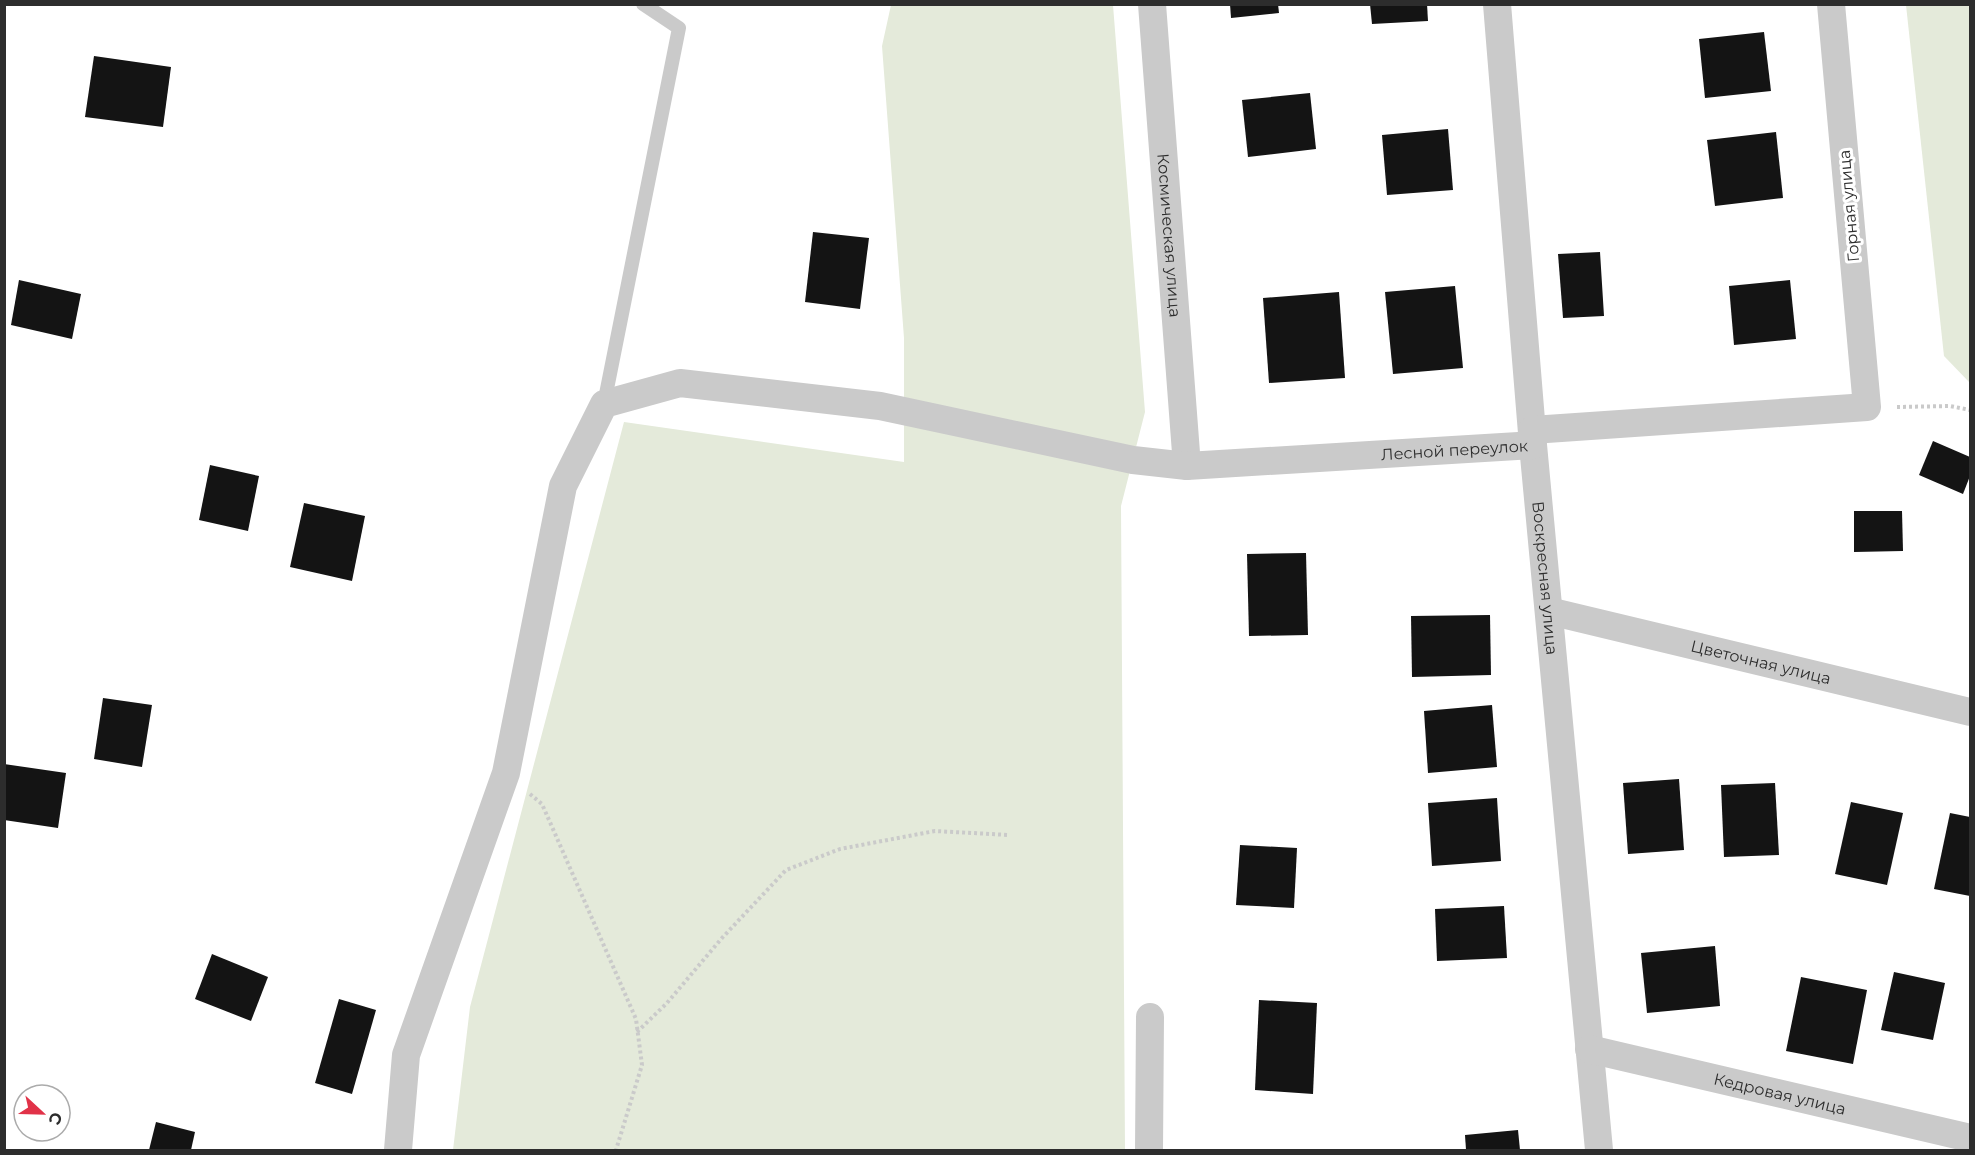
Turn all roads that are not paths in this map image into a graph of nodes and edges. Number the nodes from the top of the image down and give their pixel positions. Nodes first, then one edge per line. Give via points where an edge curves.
1 (643, 4) edge
2 (1152, 4) edge
3 (1497, 4) edge
4 (1831, 4) edge
5 (604, 404) junction
6 (1867, 407) joint
7 (1533, 437) junction
8 (1187, 466) junction
9 (1549, 611) junction
10 (1971, 712) edge
11 (1150, 1017) dead end
12 (1589, 1049) junction
13 (1971, 1138) edge
14 (398, 1150) edge
15 (1149, 1150) edge
16 (1599, 1150) edge

1 - 5 lane via 679,28
2 - 8 street, Космическая улица
3 - 7 street, Воскресная улица
4 - 6 street, Горная улица
5 - 8 street, Лесной переулок via 680,383 880,406 1132,460
5 - 14 street via 563,486 506,772 406,1055
6 - 7 street, Лесной переулок
7 - 8 street, Лесной переулок
7 - 9 street, Воскресная улица
9 - 10 street, Цветочная улица
9 - 12 street, Воскресная улица
11 - 15 street
12 - 13 street, Кедровая улица
12 - 16 street, Воскресная улица

